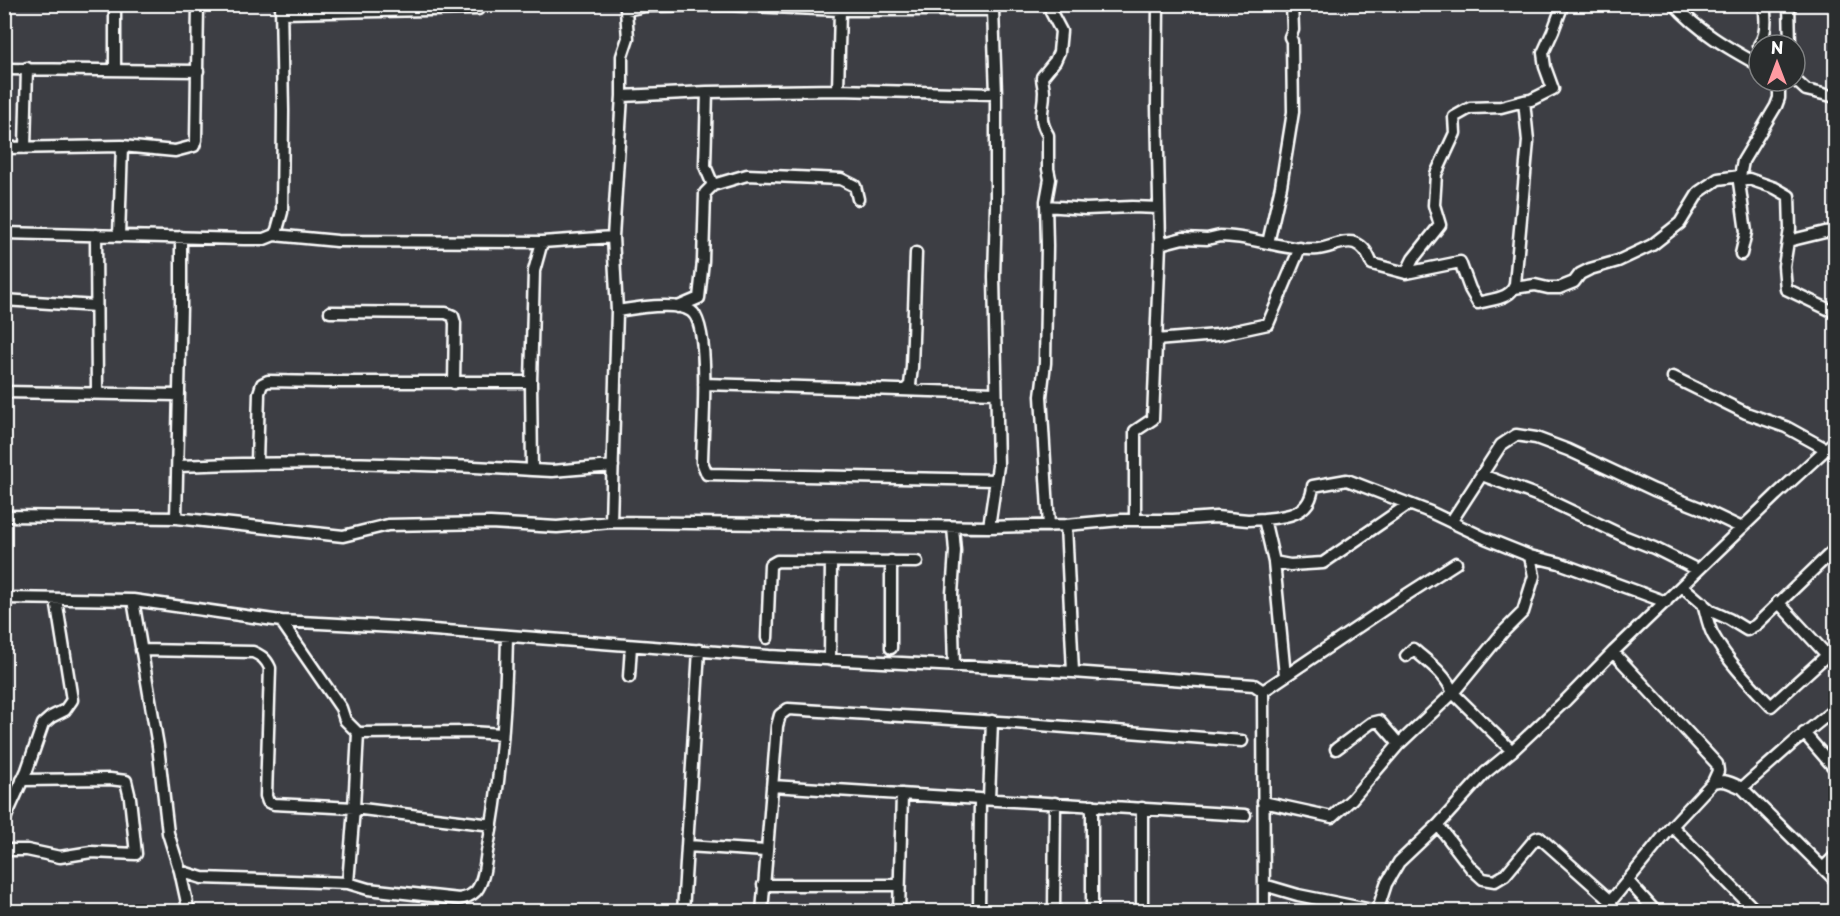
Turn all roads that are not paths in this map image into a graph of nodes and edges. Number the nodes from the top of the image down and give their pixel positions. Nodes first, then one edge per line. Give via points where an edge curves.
1 (115, 4) edge
2 (198, 4) edge
3 (1051, 4) edge
4 (1158, 4) edge
5 (1292, 4) edge
6 (1563, 4) edge
7 (1674, 4) edge
8 (1764, 4) edge
9 (1789, 4) edge
10 (723, 5) edge
11 (993, 7) edge
12 (281, 9) edge
13 (478, 9) dead end
14 (840, 10) junction
15 (1764, 33) edge
16 (1790, 33) edge
17 (1746, 58) edge
18 (27, 68) junction
19 (4, 69) edge
20 (116, 69) junction
21 (198, 71) junction
22 (838, 90) junction
23 (1807, 90) edge
24 (707, 92) junction
25 (1778, 93) edge
26 (996, 94) junction
27 (622, 96) junction
28 (1836, 97) edge
29 (1524, 101) junction
30 (122, 146) junction
31 (4, 148) edge
32 (25, 148) junction
33 (1739, 179) junction
34 (713, 185) junction
35 (858, 199) dead end
36 (1046, 206) junction
37 (1159, 208) junction
38 (1836, 231) edge
39 (4, 233) edge
40 (96, 235) junction
41 (274, 235) junction
42 (119, 236) junction
43 (181, 237) junction
44 (613, 237) junction
45 (1788, 241) junction
46 (543, 242) junction
47 (1268, 243) junction
48 (1160, 244) junction
49 (1300, 249) junction
50 (916, 253) dead end
51 (1741, 254) dead end
52 (1406, 273) junction
53 (1514, 288) junction
54 (4, 300) edge
55 (96, 306) junction
56 (678, 307) junction
57 (330, 312) dead end
58 (617, 312) junction
59 (1836, 313) edge
60 (1156, 340) junction
61 (1673, 377) dead end
62 (531, 382) junction
63 (454, 383) junction
64 (704, 384) junction
65 (905, 390) junction
66 (4, 392) edge
67 (97, 393) junction
68 (995, 393) junction
69 (177, 395) junction
70 (1836, 440) edge
71 (1826, 448) junction
72 (257, 462) junction
73 (178, 466) junction
74 (613, 466) junction
75 (532, 470) junction
76 (1482, 476) junction
77 (996, 480) junction
78 (1409, 504) junction
79 (4, 516) edge
80 (176, 518) junction
81 (1264, 519) junction
82 (1135, 520) junction
83 (611, 522) junction
84 (1452, 522) junction
85 (1066, 525) junction
86 (1049, 526) junction
87 (953, 527) junction
88 (989, 527) junction
89 (1742, 528) junction
90 (1836, 548) edge
91 (1530, 556) junction
92 (891, 561) junction
93 (831, 562) junction
94 (917, 562) dead end
95 (1274, 562) junction
96 (1456, 563) dead end
97 (1698, 570) junction
98 (1682, 586) junction
99 (4, 598) edge
100 (56, 599) junction
101 (133, 600) junction
102 (1666, 602) junction
103 (1778, 602) junction
104 (1702, 603) junction
105 (281, 621) junction
106 (507, 636) junction
107 (767, 638) dead end
108 (631, 646) junction
109 (1836, 647) edge
110 (891, 648) dead end
111 (141, 650) junction
112 (699, 650) junction
113 (1613, 652) junction
114 (1826, 654) junction
115 (1406, 656) dead end
116 (830, 660) junction
117 (954, 666) junction
118 (1073, 672) junction
119 (1285, 676) junction
120 (629, 677) dead end
121 (1263, 691) junction
122 (1453, 693) junction
123 (1836, 708) edge
124 (992, 721) junction
125 (358, 733) junction
126 (1804, 733) junction
127 (502, 734) junction
128 (1242, 741) dead end
129 (1400, 744) junction
130 (1336, 749) dead end
131 (1512, 751) junction
132 (1836, 771) edge
133 (22, 780) junction
134 (1713, 782) junction
135 (772, 786) junction
136 (1742, 788) junction
137 (902, 794) junction
138 (984, 799) junction
139 (1263, 802) junction
140 (1055, 803) junction
141 (1092, 805) junction
142 (354, 808) junction
143 (1142, 808) junction
144 (1245, 815) dead end
145 (4, 821) edge
146 (492, 825) junction
147 (1438, 825) junction
148 (1672, 826) junction
149 (687, 846) junction
150 (4, 850) edge
151 (766, 851) junction
152 (1836, 855) edge
153 (1823, 868) junction
154 (180, 871) junction
155 (1628, 881) junction
156 (1836, 881) edge
157 (348, 883) junction
158 (763, 885) junction
159 (899, 885) junction
160 (1264, 885) junction
161 (1611, 901) junction
162 (1377, 911) edge
163 (189, 912) edge
164 (683, 912) edge
165 (762, 912) edge
166 (899, 912) edge
167 (979, 912) edge
168 (1054, 912) edge
169 (1092, 912) edge
170 (1142, 912) edge
171 (1264, 912) edge
172 (1603, 912) edge
173 (1656, 912) edge
174 (1757, 912) edge

1 - 20 street
2 - 21 street
3 - 36 street via 1061,31 1059,52 1042,77 1041,112 1048,135 1050,178
4 - 37 street
5 - 47 street via 1293,112
6 - 29 street via 1543,53 1553,89
7 - 17 street via 1688,20
8 - 15 street
9 - 16 street
10 - 14 street
10 - 27 street via 645,6 626,10 628,38 622,56
11 - 14 street
11 - 26 street
12 - 13 street
12 - 41 street via 282,213
14 - 22 street
18 - 19 street
18 - 20 street
18 - 32 street
20 - 21 street
21 - 30 street via 194,146 175,151
22 - 24 street
22 - 26 street
23 - 28 street
24 - 27 street
24 - 34 street via 705,166
25 - 33 street via 1778,102 1743,160
26 - 68 street
27 - 44 street
29 - 52 street via 1470,108 1454,117 1455,133 1436,174 1434,205 1440,225
29 - 53 street via 1528,141
30 - 32 street
30 - 42 street
31 - 32 street
33 - 45 street via 1749,179 1789,196
33 - 51 street via 1746,232
33 - 53 street via 1718,179 1699,192 1680,223 1652,245 1590,269 1559,288
34 - 35 street via 747,175 840,179 855,186
34 - 56 street via 705,193 699,298
36 - 37 street
36 - 86 street via 1045,363 1041,396
37 - 48 street
38 - 45 street
39 - 40 street
40 - 42 street
40 - 55 street
41 - 43 street via 264,239
41 - 46 street via 337,241
42 - 43 street
43 - 69 street
44 - 46 street
44 - 58 street
45 - 59 street via 1786,289
46 - 62 street via 534,271
47 - 48 street via 1220,237 1183,238
47 - 49 street
48 - 60 street
49 - 52 street via 1353,243 1365,249 1372,264
49 - 60 street via 1268,324 1217,335
50 - 65 street via 912,367
52 - 53 street via 1460,262 1478,303 1509,294
54 - 55 street
55 - 67 street
56 - 58 street via 643,306
56 - 64 street via 691,311 697,319 702,334
57 - 63 street via 453,316
58 - 74 street
60 - 82 street via 1154,419 1135,431
61 - 71 street
62 - 63 street
62 - 75 street
63 - 72 street via 268,381 259,393
64 - 65 street
64 - 77 street via 702,462 707,474
65 - 68 street
66 - 67 street
67 - 69 street
68 - 77 street
69 - 73 street
70 - 71 street
71 - 89 street
72 - 73 street
72 - 75 street
73 - 80 street
74 - 75 street
74 - 83 street
76 - 84 street
76 - 89 street via 1501,445 1516,435 1536,438
76 - 97 street via 1544,498
77 - 88 street
78 - 81 street via 1347,480 1313,486 1303,510 1284,518
78 - 84 street
78 - 95 street via 1323,563 1290,566
79 - 80 street
80 - 83 street via 343,536 387,525 490,523 557,527
81 - 82 street
81 - 95 street
82 - 85 street
83 - 87 street
84 - 91 street
85 - 86 street
85 - 118 street
86 - 88 street
87 - 88 street
87 - 117 street
89 - 97 street
90 - 103 street
91 - 102 street
91 - 122 street via 1534,576 1523,612
92 - 93 street
92 - 94 street
92 - 110 street
93 - 107 street via 777,561 770,565
93 - 116 street
95 - 119 street
96 - 119 street
97 - 98 street
98 - 102 street
98 - 104 street
99 - 100 street
100 - 101 street
100 - 133 street via 72,700 65,710 44,724
101 - 105 street
101 - 111 street
102 - 113 street
103 - 104 street via 1747,630
103 - 114 street
104 - 114 street via 1712,633 1749,684 1771,706
105 - 106 street
105 - 125 street via 341,708 345,720
106 - 108 street
106 - 127 street
108 - 112 street
108 - 120 street
109 - 114 street
111 - 142 street via 262,655 270,668 268,802
111 - 154 street via 168,833
112 - 116 street
112 - 149 street
113 - 131 street
113 - 134 street via 1717,764
115 - 122 street via 1413,649 1433,665
116 - 117 street
117 - 118 street
118 - 121 street via 1254,685
119 - 121 street
121 - 139 street
122 - 129 street
122 - 131 street
123 - 126 street
124 - 128 street
124 - 135 street via 788,709 778,718
124 - 138 street
125 - 127 street
125 - 142 street
126 - 132 street
126 - 136 street
127 - 146 street
129 - 130 street via 1378,721
129 - 139 street via 1332,817
131 - 147 street via 1485,773
133 - 145 street
133 - 150 street via 126,781 136,854 91,852 60,856
134 - 136 street via 1722,780
134 - 148 street
135 - 137 street
135 - 151 street
136 - 153 street
137 - 138 street
137 - 159 street
138 - 140 street
138 - 167 street
139 - 160 street
140 - 141 street
140 - 168 street
141 - 143 street
141 - 169 street
142 - 146 street
142 - 157 street
143 - 144 street
143 - 170 street
146 - 157 street via 482,880 469,896 459,899 368,889
147 - 161 street via 1483,879 1495,881 1505,875 1539,837
147 - 162 street via 1400,862
148 - 155 street
148 - 174 street
149 - 151 street
149 - 164 street
151 - 158 street
152 - 153 street
153 - 156 street
154 - 157 street via 202,878
154 - 163 street
155 - 161 street
155 - 173 street
158 - 159 street
158 - 165 street
159 - 166 street
160 - 162 street
160 - 171 street
161 - 172 street

